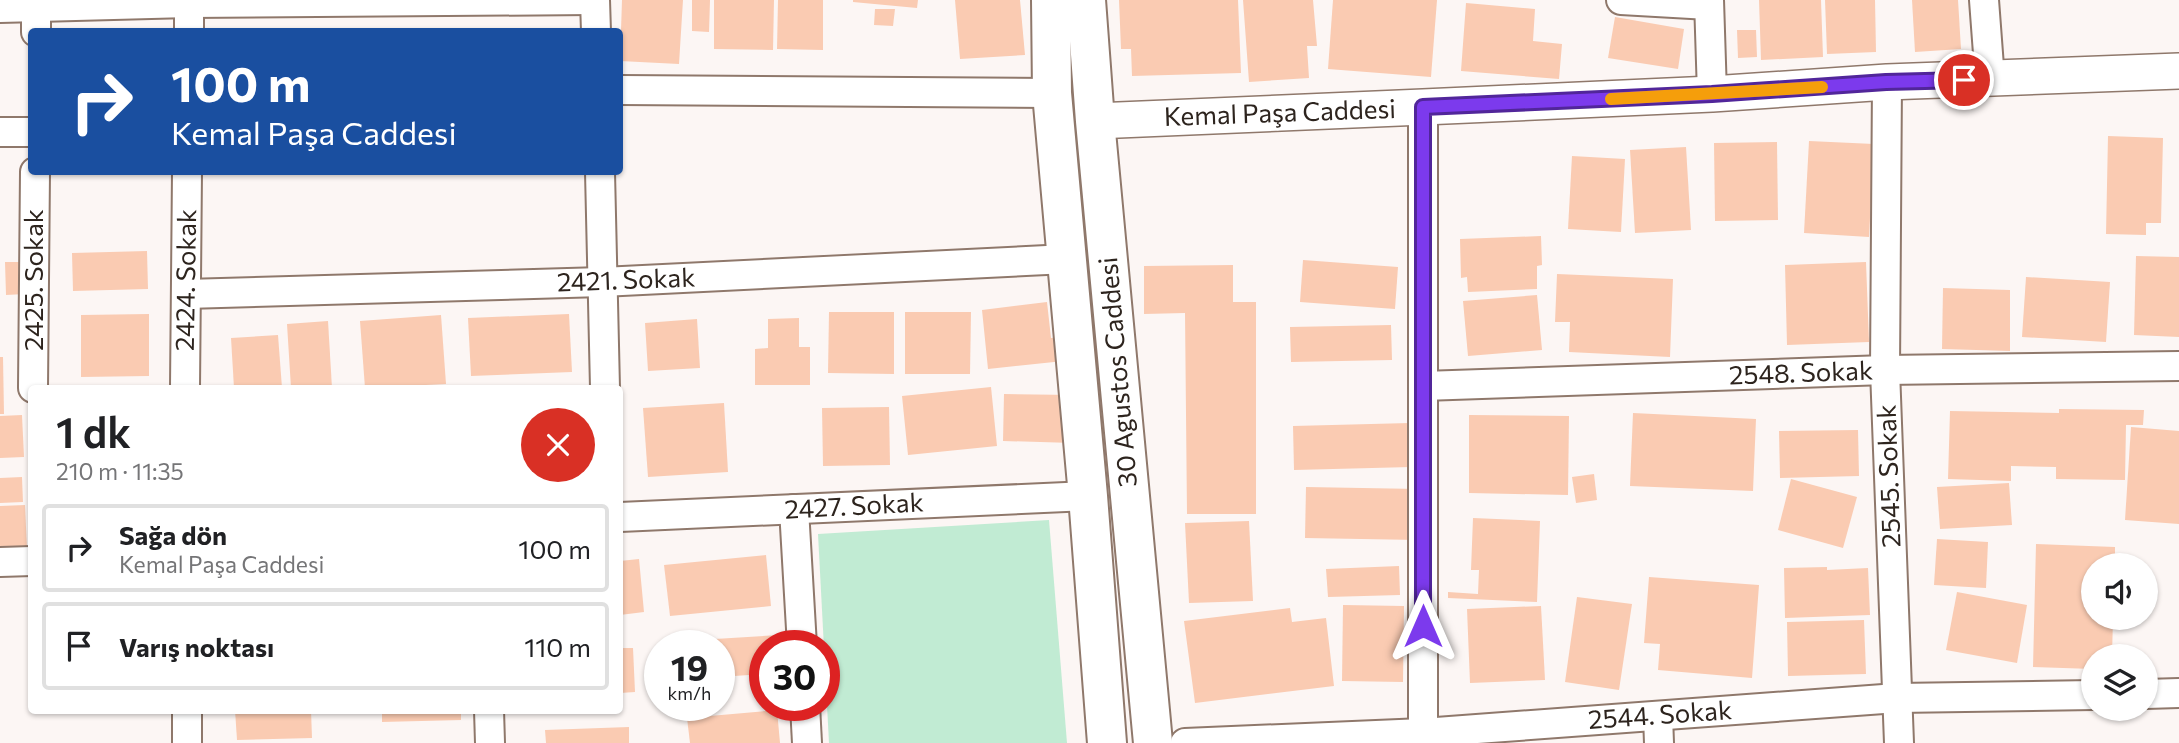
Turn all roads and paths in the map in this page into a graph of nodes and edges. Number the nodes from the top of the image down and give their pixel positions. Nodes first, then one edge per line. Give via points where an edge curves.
1 (593, 0) edge
2 (1051, 0) edge
3 (1086, 0) edge
4 (1621, 0) edge
5 (1984, 0) edge
6 (189, 1) edge
7 (1709, 3) edge
8 (0, 8) edge
9 (36, 13) edge
10 (189, 28) edge
11 (596, 28) edge
12 (2179, 71) edge
13 (1990, 80) junction
14 (1886, 82) junction
15 (623, 90) edge
16 (1052, 93) junction
17 (1712, 94) junction
18 (1423, 107) junction
19 (1095, 121) junction
20 (0, 132) edge
21 (28, 132) edge
22 (34, 175) edge
23 (187, 175) edge
24 (600, 175) edge
25 (1067, 259) junction
26 (602, 282) junction
27 (186, 294) junction
28 (2179, 366) edge
29 (1885, 370) junction
30 (33, 385) edge
31 (185, 385) edge
32 (606, 385) edge
33 (1423, 386) junction
34 (1088, 496) junction
35 (794, 509) junction
36 (623, 517) edge
37 (28, 561) edge
38 (0, 562) edge
39 (801, 630) edge
40 (2179, 693) edge
41 (2158, 694) edge
42 (2081, 695) edge
43 (1897, 698) junction
44 (187, 714) edge
45 (489, 714) edge
46 (806, 721) edge
47 (1658, 729) edge
48 (1423, 738) edge
49 (187, 743) edge
50 (490, 743) edge
51 (807, 743) edge
52 (1107, 743) edge
53 (1153, 743) edge
54 (1185, 743) edge
55 (1899, 743) edge

1 - 6 street
1 - 11 street
2 - 16 main road, 30 Agustos Caddesi
3 - 19 main road, 30 Agustos Caddesi
4 - 7 street
5 - 13 street
6 - 9 street
6 - 10 street
7 - 17 street
8 - 9 street
12 - 13 street, Kemal Paşa Caddesi
13 - 14 street, Kemal Paşa Caddesi
14 - 17 street, Kemal Paşa Caddesi
14 - 29 street, 2545. Sokak
15 - 16 street
16 - 25 main road, 30 Agustos Caddesi
17 - 18 street, Kemal Paşa Caddesi
18 - 19 street, Kemal Paşa Caddesi
18 - 33 street
19 - 53 main road, 30 Agustos Caddesi
20 - 21 street
22 - 30 street, 2425. Sokak
23 - 27 street, 2424. Sokak
24 - 26 street
25 - 26 street, 2421. Sokak
25 - 34 main road, 30 Agustos Caddesi
26 - 27 street, 2421. Sokak
26 - 32 street
27 - 31 street, 2424. Sokak
28 - 29 street, 2548. Sokak
29 - 33 street, 2548. Sokak
29 - 43 street, 2545. Sokak
33 - 48 street
34 - 35 street, 2427. Sokak
34 - 52 main road, 30 Agustos Caddesi
35 - 36 street, 2427. Sokak
35 - 39 street
37 - 38 street
40 - 41 street
42 - 43 street, 2544. Sokak
43 - 47 street, 2544. Sokak
43 - 55 street, 2545. Sokak
44 - 49 street
45 - 50 street
46 - 51 street
47 - 48 street, 2544. Sokak
48 - 54 street, 2544. Sokak

